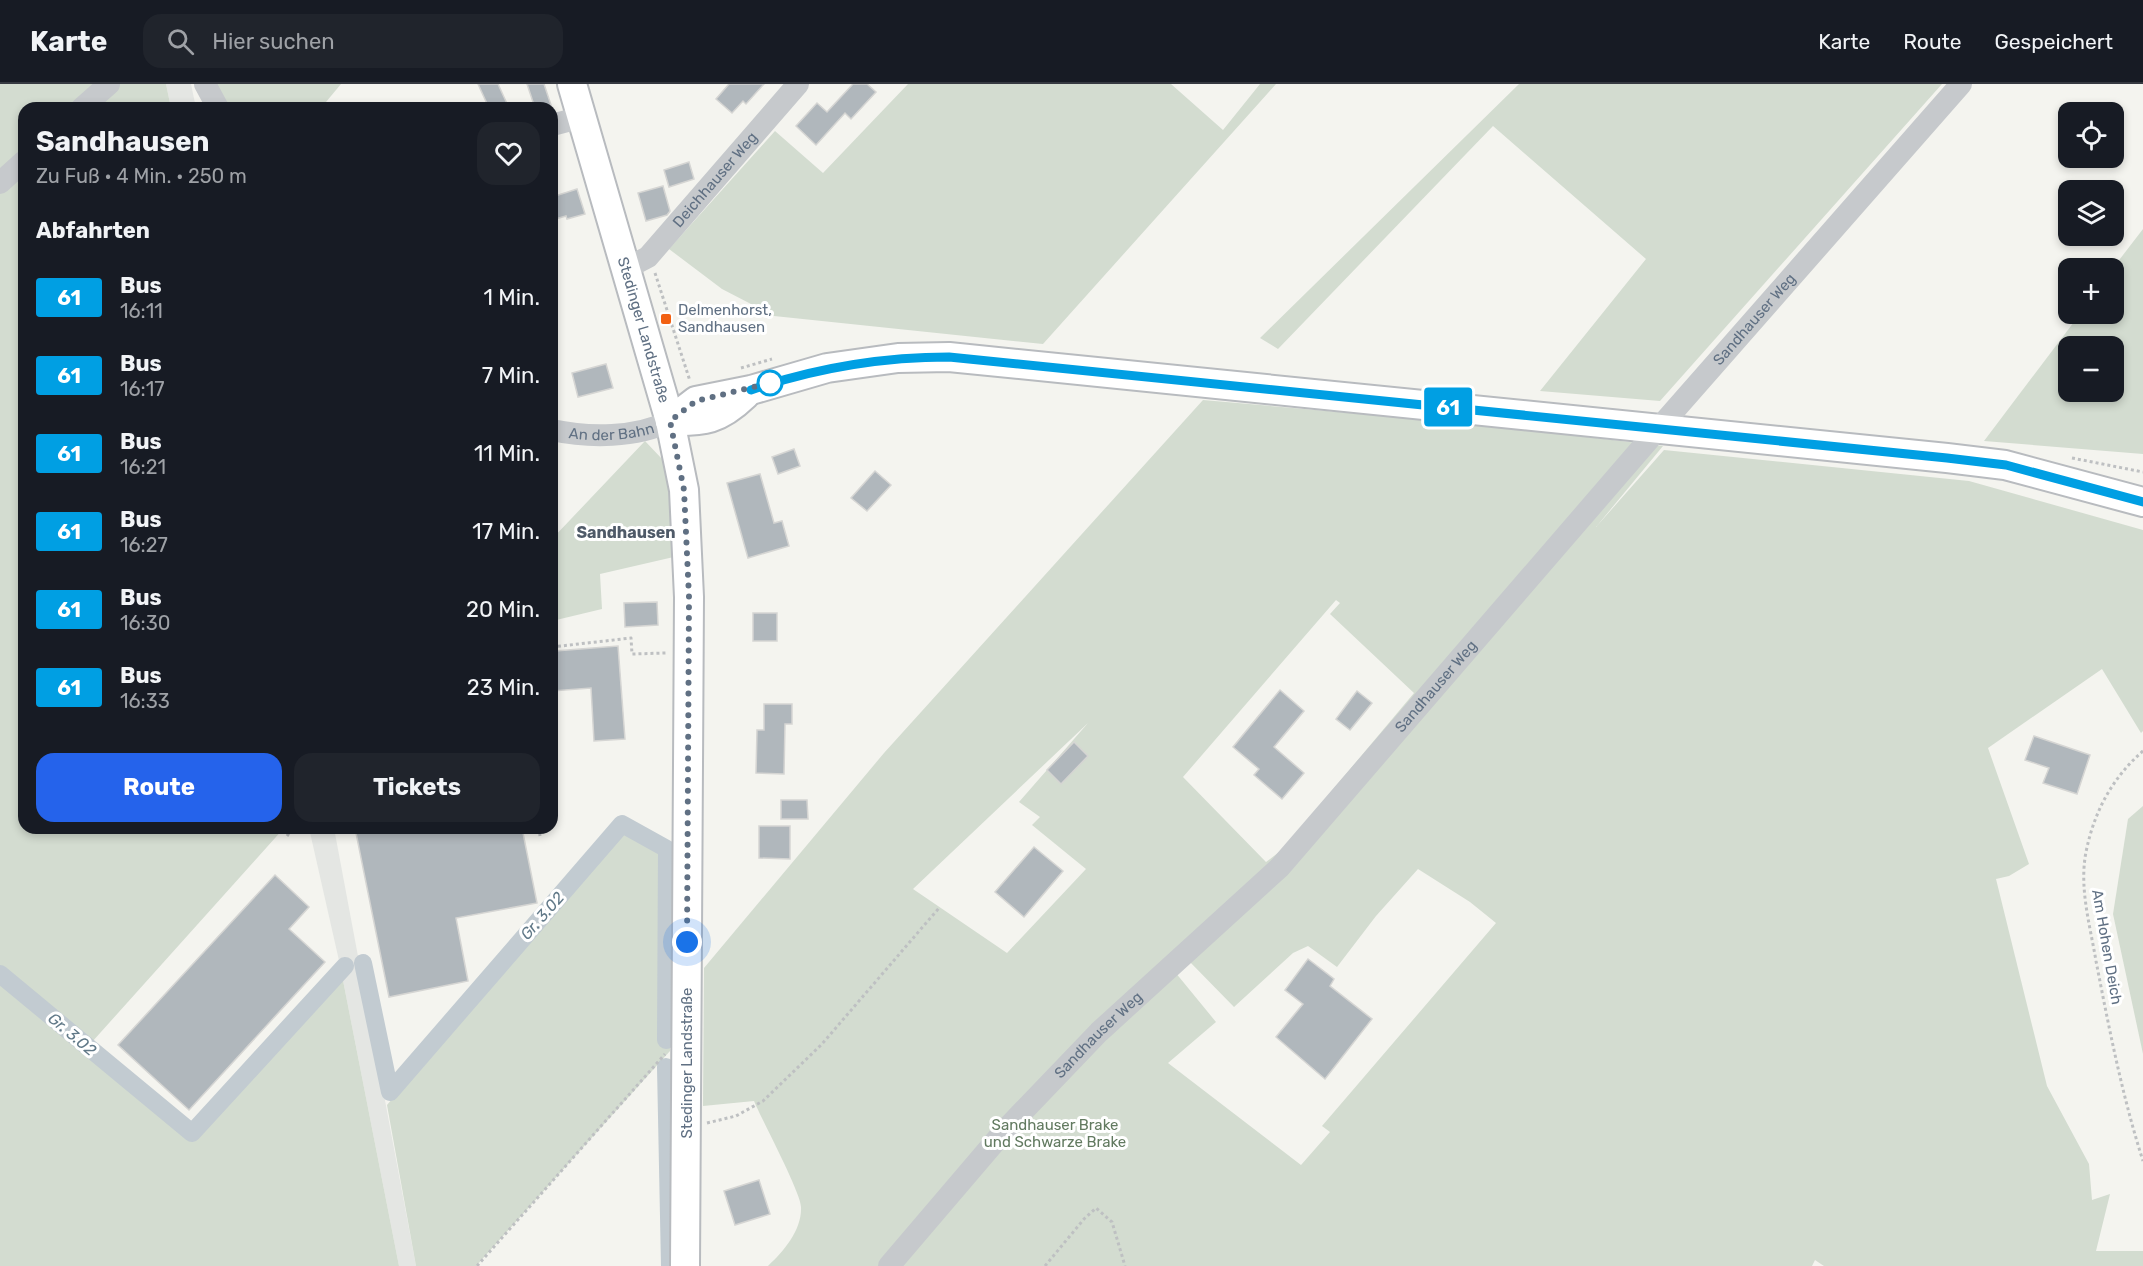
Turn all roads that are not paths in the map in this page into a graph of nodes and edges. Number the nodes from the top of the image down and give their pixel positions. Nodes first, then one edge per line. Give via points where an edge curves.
1 (109, 84) edge
2 (205, 84) edge
3 (572, 84) edge
4 (798, 84) edge
5 (1961, 84) edge
6 (89, 102) edge
7 (215, 102) edge
8 (582, 117) junction
9 (558, 124) edge
10 (18, 166) edge
11 (0, 183) edge
12 (627, 268) junction
13 (670, 421) junction
14 (1658, 429) junction
15 (558, 430) edge
16 (2143, 502) edge
17 (685, 1266) edge
18 (889, 1266) edge

1 - 6 street
2 - 7 street
3 - 8 main road, Stedinger Landstraße
4 - 12 street, Deichhauser Weg via 648,257
5 - 14 street, Sandhauser Weg
8 - 9 street
8 - 12 main road, Stedinger Landstraße
10 - 11 street
12 - 13 main road, Stedinger Landstraße
13 - 14 main road via 696,401 827,368 949,357
13 - 15 street, An der Bahn via 651,431 620,434
13 - 17 main road, Stedinger Landstraße via 684,490 689,652
14 - 16 main road via 2006,465
14 - 18 street, Sandhauser Weg via 1280,867 1099,1032 1005,1130

